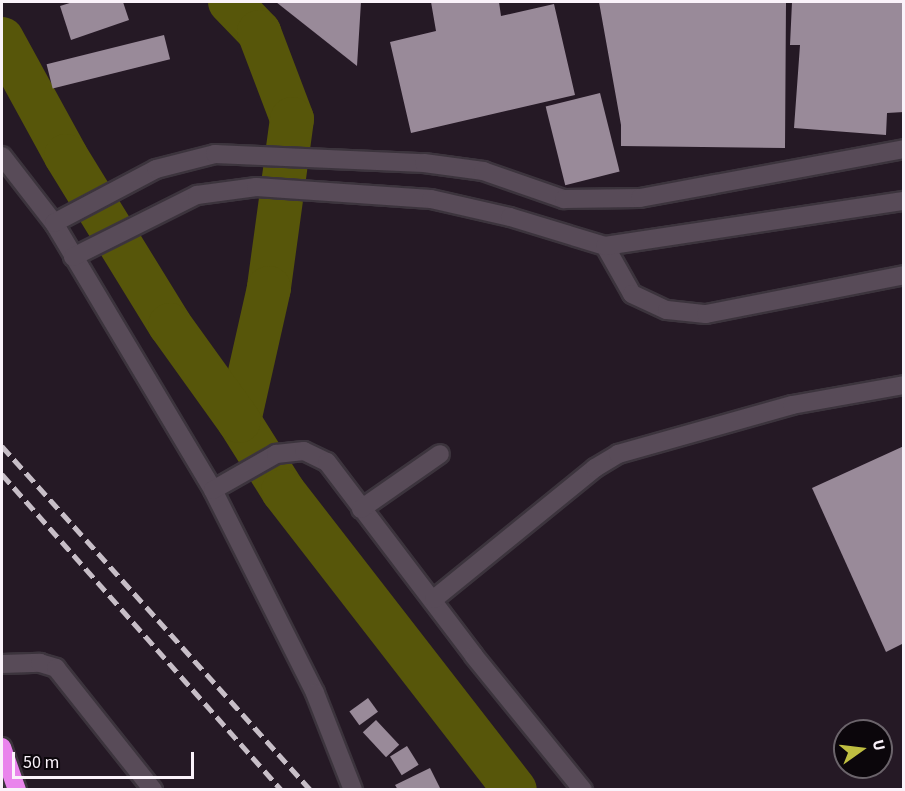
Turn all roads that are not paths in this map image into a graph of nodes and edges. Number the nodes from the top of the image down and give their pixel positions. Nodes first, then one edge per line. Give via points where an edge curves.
1 (903, 150) edge
2 (2, 156) edge
3 (903, 201) edge
4 (54, 223) junction
5 (605, 246) junction
6 (73, 257) junction
7 (903, 275) edge
8 (903, 385) edge
9 (440, 454) dead end
10 (218, 486) junction
11 (361, 509) junction
12 (434, 599) junction
13 (2, 664) edge
14 (2, 747) edge
15 (17, 789) edge
16 (153, 789) edge
17 (353, 789) edge
18 (583, 789) edge

1 - 4 street via 640,198 564,199 483,171 424,163 215,154 156,169
2 - 4 street
3 - 5 street
4 - 6 street
5 - 6 street via 510,217 431,199 256,187 197,195
5 - 7 street via 632,294 667,310 706,314
6 - 10 street
8 - 12 street via 792,405 618,454 595,468
9 - 11 street
10 - 11 street via 276,454 304,452 327,462
10 - 17 street via 334,733
11 - 12 street
12 - 18 street via 474,656
13 - 16 street via 40,663 56,668
14 - 15 highway

